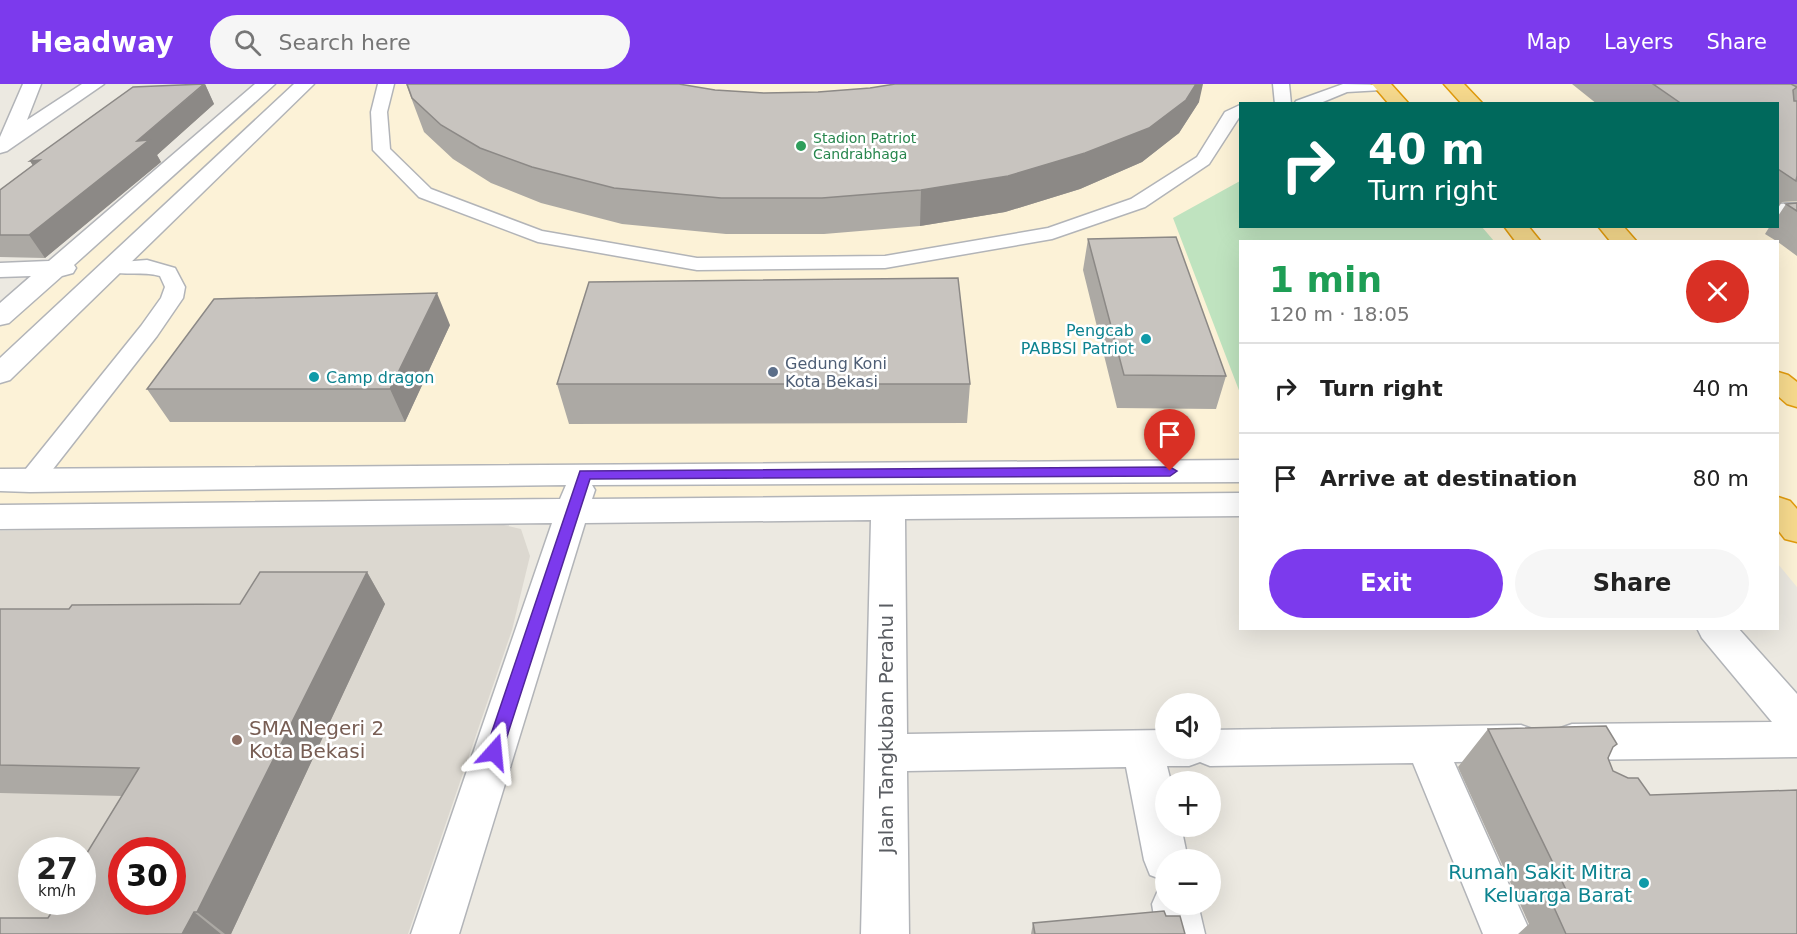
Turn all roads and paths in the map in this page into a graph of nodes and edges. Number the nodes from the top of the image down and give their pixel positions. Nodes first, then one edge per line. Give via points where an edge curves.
1 (30, 84) edge
2 (52, 84) edge
3 (94, 84) edge
4 (266, 84) edge
5 (305, 84) edge
6 (386, 84) edge
7 (1281, 84) edge
8 (1382, 84) edge
9 (1453, 84) edge
10 (1283, 102) edge
11 (1307, 102) edge
12 (1398, 102) edge
13 (1472, 102) edge
14 (1239, 111) edge
15 (4, 143) edge
16 (1797, 209) edge
17 (1779, 210) edge
18 (1517, 228) edge
19 (1611, 228) edge
20 (1527, 240) edge
21 (1623, 240) edge
22 (115, 267) junction
23 (57, 268) junction
24 (0, 270) edge
25 (0, 317) edge
26 (0, 374) edge
27 (1779, 382) edge
28 (1797, 398) edge
29 (1239, 471) edge
30 (15, 481) edge
31 (578, 492) junction
32 (1239, 504) edge
33 (1779, 510) edge
34 (888, 514) junction
35 (0, 517) edge
36 (1797, 530) edge
37 (1717, 630) edge
38 (1797, 722) edge
39 (1797, 739) edge
40 (1426, 745) junction
41 (1221, 748) edge
42 (1143, 749) junction
43 (1155, 749) edge
44 (886, 753) junction
45 (1164, 849) edge
46 (1177, 915) edge
47 (435, 934) edge
48 (885, 934) edge
49 (1181, 934) edge
50 (1507, 934) edge

1 - 2 street
1 - 15 street
3 - 15 street
4 - 23 street
5 - 22 street
6 - 14 lane via 379,112 382,150 425,193 538,236 697,264 885,262 1052,233 1148,197 1203,160 1231,115
7 - 10 lane
8 - 11 lane via 1345,88
8 - 12 highway
9 - 13 highway
16 - 17 lane
18 - 20 highway
19 - 21 highway
22 - 23 street
22 - 26 street
22 - 30 lane via 147,266 168,272 175,287 172,298 149,331
23 - 24 street
23 - 25 street
27 - 28 highway
29 - 31 street
30 - 31 street
31 - 34 street
31 - 35 street
31 - 47 street
32 - 34 street
33 - 36 highway
34 - 44 street, Jalan Tangkuban Perahu I
37 - 38 street
39 - 40 street
40 - 41 street
40 - 50 street
42 - 43 street
42 - 44 street
42 - 45 street
44 - 48 street, Jalan Tangkuban Perahu I
46 - 49 street

